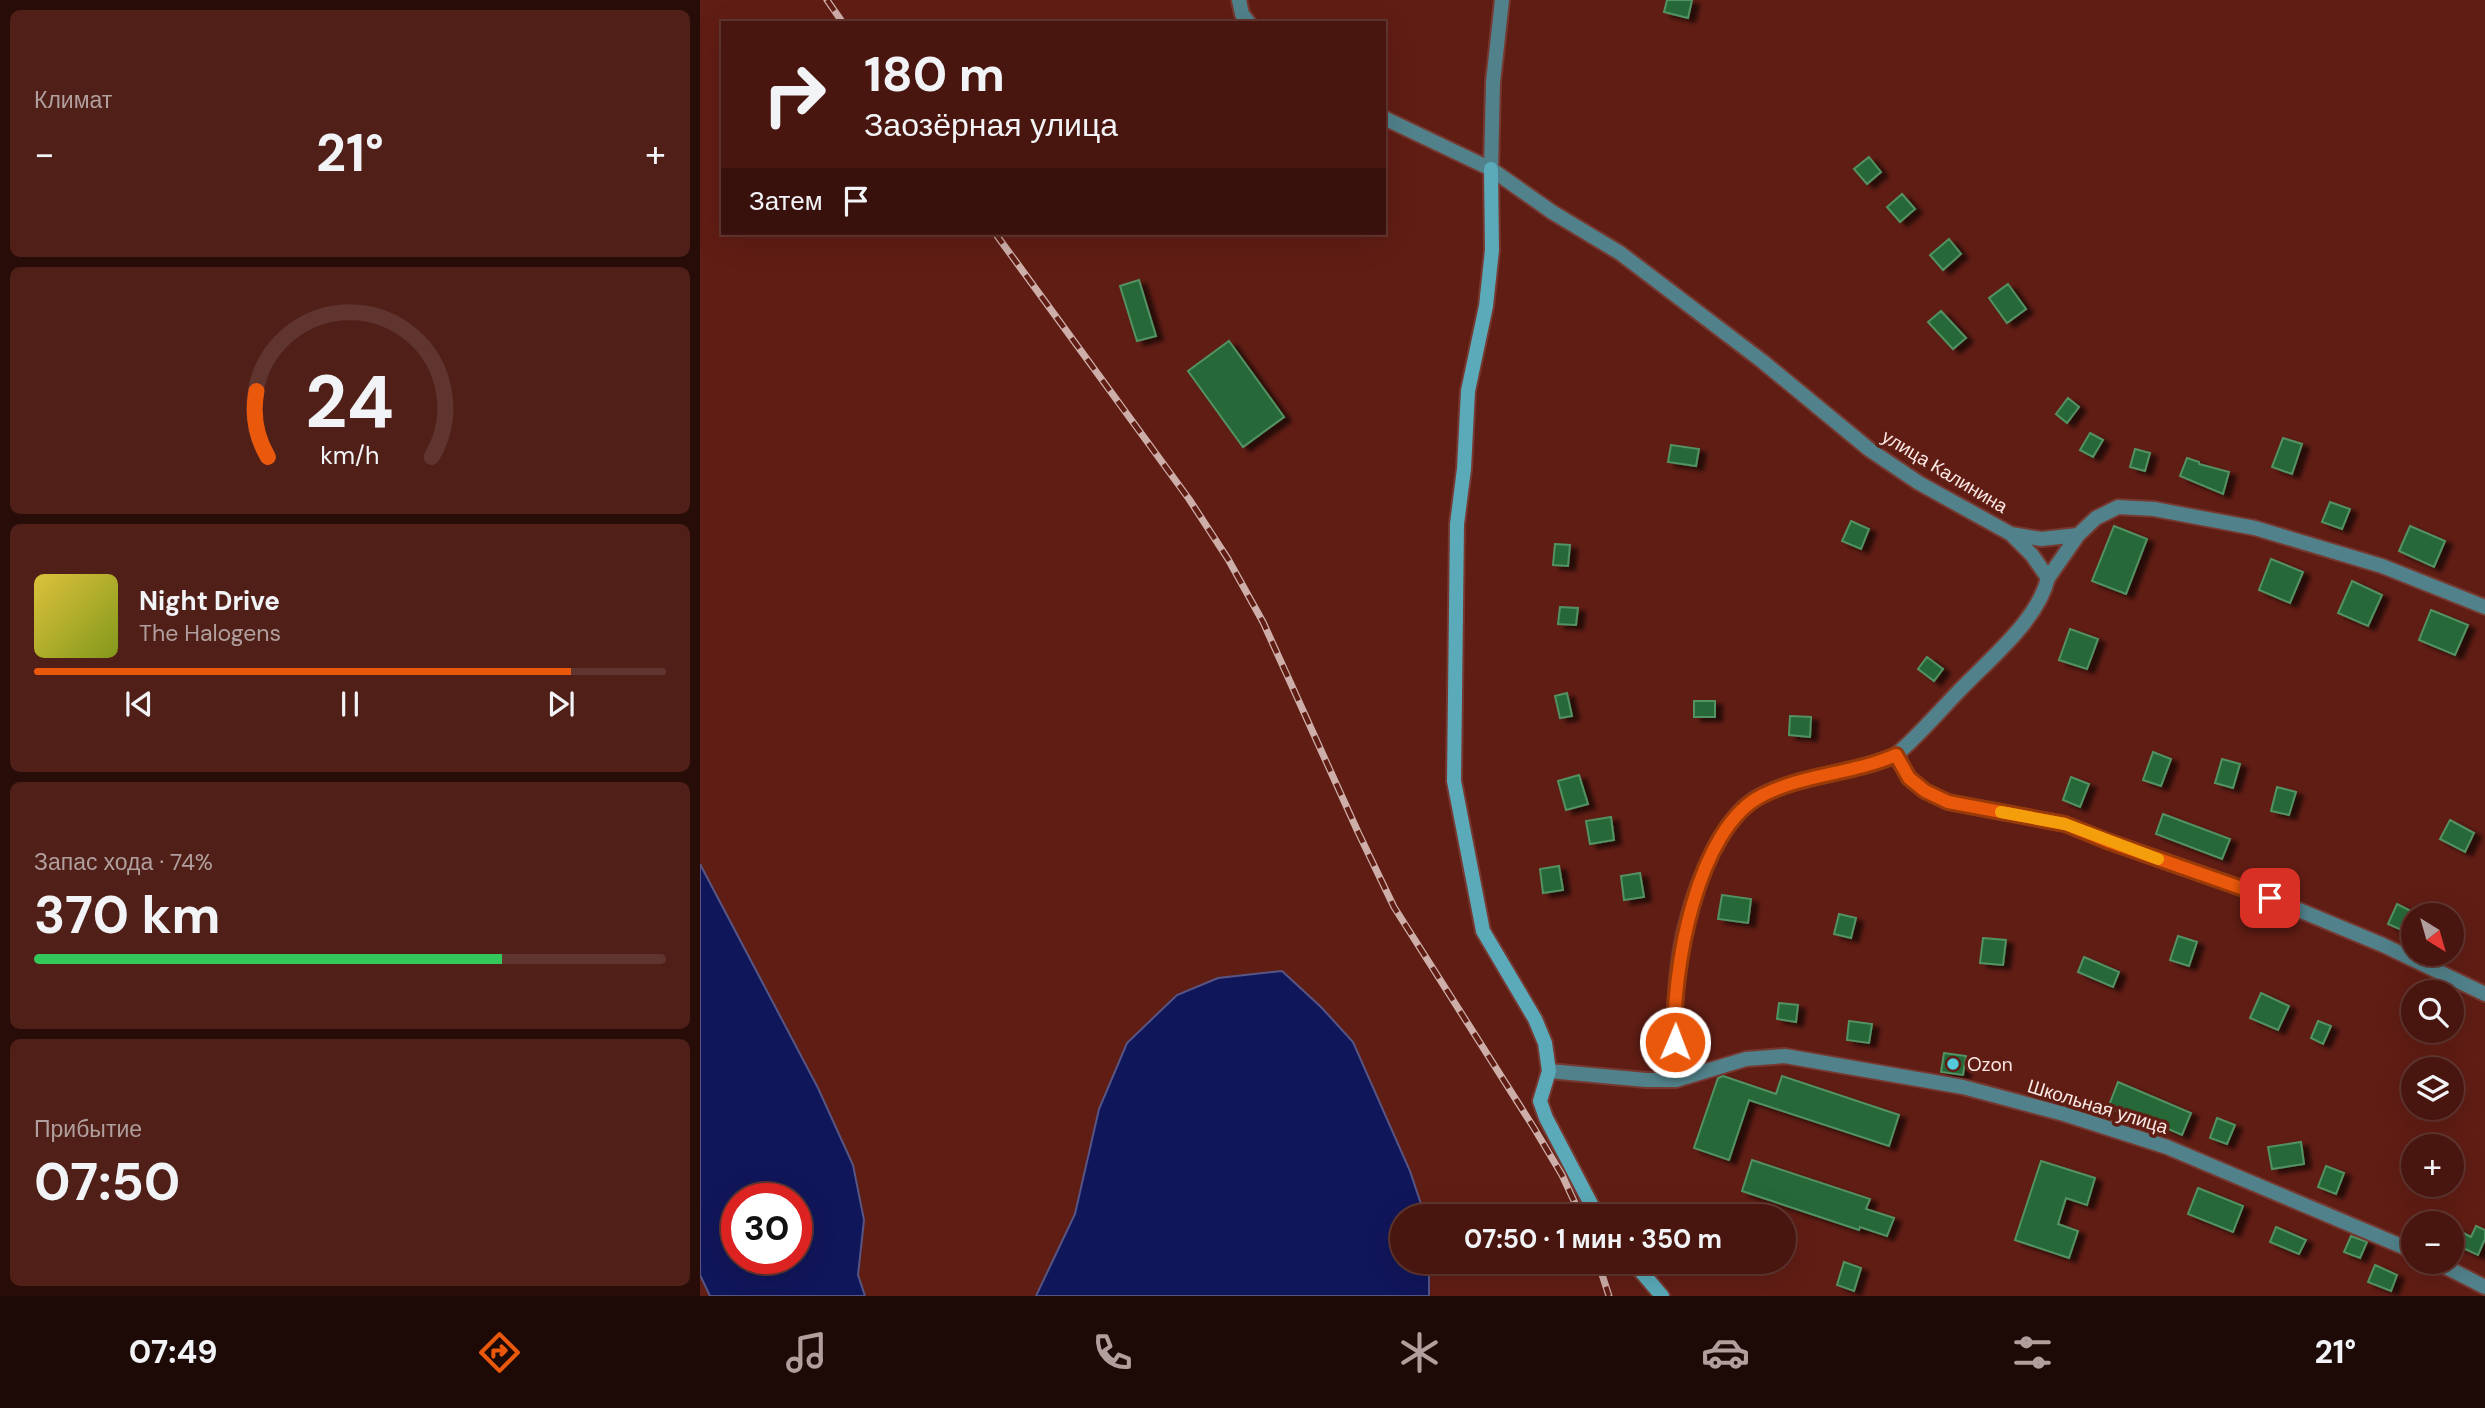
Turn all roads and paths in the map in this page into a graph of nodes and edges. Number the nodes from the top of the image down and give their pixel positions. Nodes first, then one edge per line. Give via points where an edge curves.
1 (1239, 0) edge
2 (1502, 0) edge
3 (1247, 21) edge
4 (1386, 119) edge
5 (1491, 169) junction
6 (2011, 534) junction
7 (2078, 534) junction
8 (2048, 578) junction
9 (2485, 607) edge
10 (1896, 755) junction
11 (2485, 993) edge
12 (1549, 1071) junction
13 (1676, 1080) junction
14 (1591, 1204) edge
15 (2401, 1246) edge
16 (1643, 1274) edge
17 (2460, 1274) edge
18 (2485, 1287) edge
19 (1662, 1296) edge

1 - 3 street
2 - 5 street via 1493,82
4 - 5 street, улица Калинина
5 - 6 street, улица Калинина via 1629,260 1870,450
5 - 12 street via 1492,250 1468,391 1457,524 1454,781 1483,931 1535,1020 1545,1043
6 - 7 street, улица Калинина via 2041,540
6 - 8 street
7 - 8 street
7 - 9 street, улица Калинина via 2118,507 2154,509 2255,528 2382,566
8 - 10 street via 2034,609 1993,657
10 - 11 street via 1909,778 1948,802 2065,824 2270,898
10 - 13 street via 1874,765 1779,787 1742,808 1727,827 1710,858 1685,926 1674,1023
12 - 13 street, Школьная улица
12 - 14 street via 1541,1101 1546,1118
13 - 15 street, Школьная улица via 1746,1059 1785,1056 1962,1087 2167,1147
16 - 19 street
17 - 18 street

